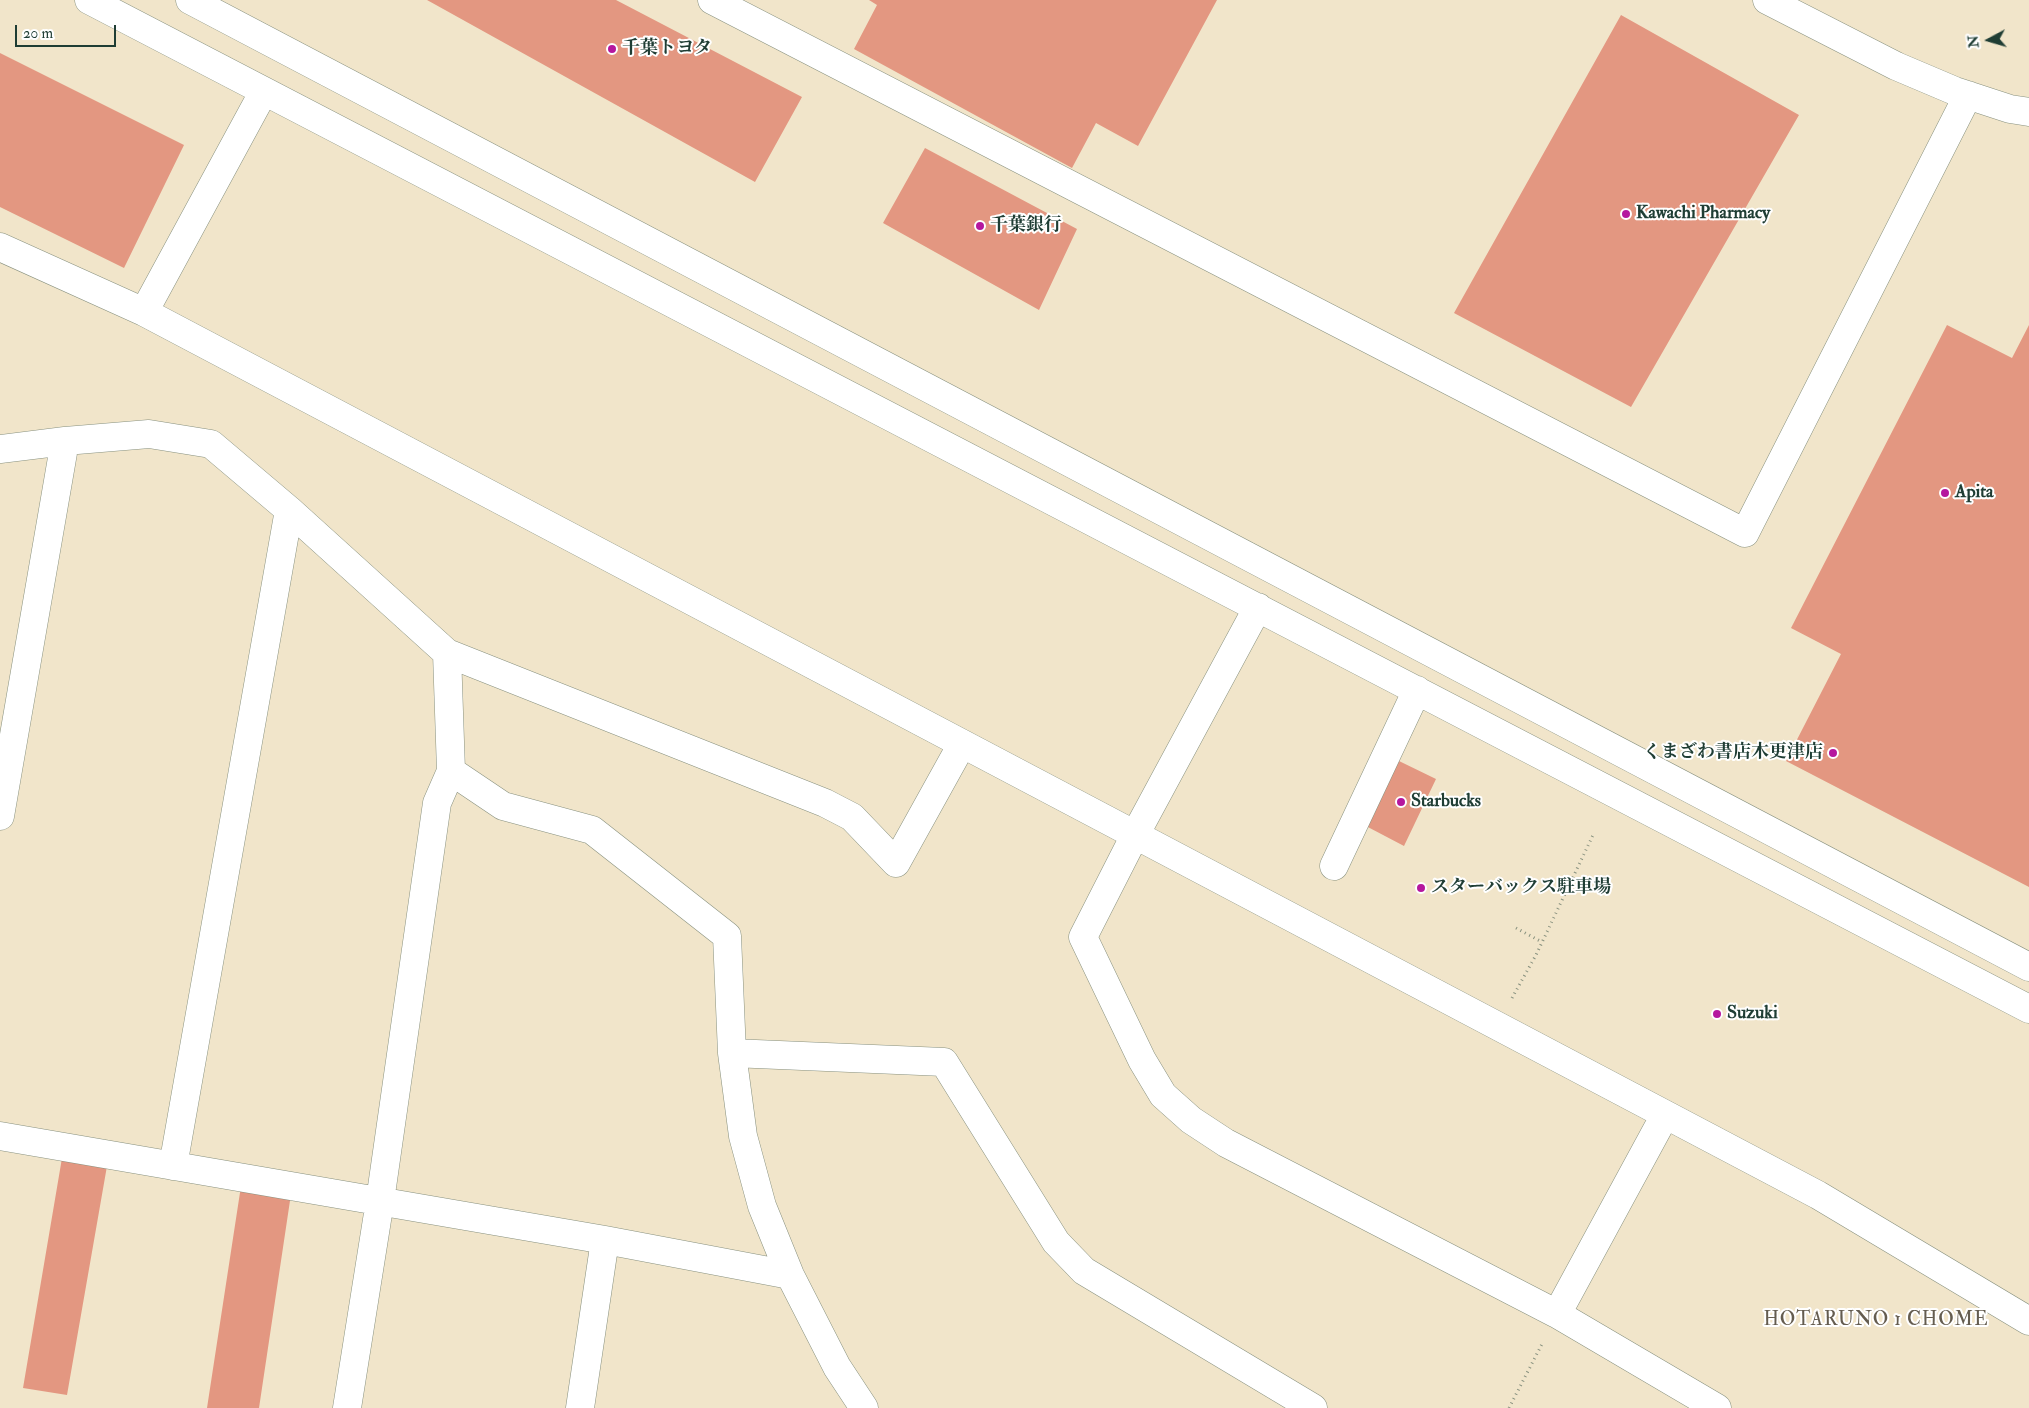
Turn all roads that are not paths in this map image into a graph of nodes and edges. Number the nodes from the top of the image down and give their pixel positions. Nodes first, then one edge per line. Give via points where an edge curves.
1 (90, 0) edge
2 (190, 0) edge
3 (712, 0) edge
4 (1767, 0) edge
5 (264, 91) junction
6 (1968, 95) junction
7 (2029, 112) edge
8 (0, 246) edge
9 (144, 312) junction
10 (65, 441) junction
11 (0, 449) edge
12 (290, 510) junction
13 (1258, 607) junction
14 (447, 653) junction
15 (1417, 690) junction
16 (962, 744) junction
17 (451, 771) junction
18 (0, 816) edge
19 (1135, 835) junction
20 (1334, 866) dead end
21 (2029, 967) edge
22 (2029, 1009) edge
23 (732, 1053) junction
24 (1665, 1115) junction
25 (0, 1136) edge
26 (173, 1166) junction
27 (380, 1201) junction
28 (605, 1240) junction
29 (790, 1275) junction
30 (1557, 1314) junction
31 (2029, 1321) edge
32 (347, 1408) edge
33 (580, 1408) edge
34 (864, 1408) edge
35 (1313, 1408) edge
36 (1717, 1408) edge

1 - 5 street
2 - 21 street
3 - 6 street via 1745,533
4 - 6 street via 1896,66
5 - 9 street
5 - 13 street
6 - 7 street
8 - 9 street
9 - 16 street
10 - 11 street
10 - 12 street via 149,434 211,444
10 - 18 street
12 - 14 street
12 - 26 street
13 - 15 street
13 - 19 street
14 - 16 street via 825,803 852,816 896,862
14 - 17 street
15 - 20 street
15 - 22 street
16 - 19 street
17 - 23 street via 503,806 592,830 727,936
17 - 27 street via 437,803
19 - 24 street
19 - 30 street via 1083,937 1142,1060 1164,1095 1191,1120 1226,1143
23 - 29 street via 743,1136 762,1206
23 - 35 street via 944,1062 1056,1242 1084,1271
24 - 30 street
24 - 31 street via 1818,1195
25 - 26 street
26 - 27 street
27 - 28 street
27 - 32 street
28 - 29 street
28 - 33 street
29 - 34 street via 837,1367
30 - 36 street

